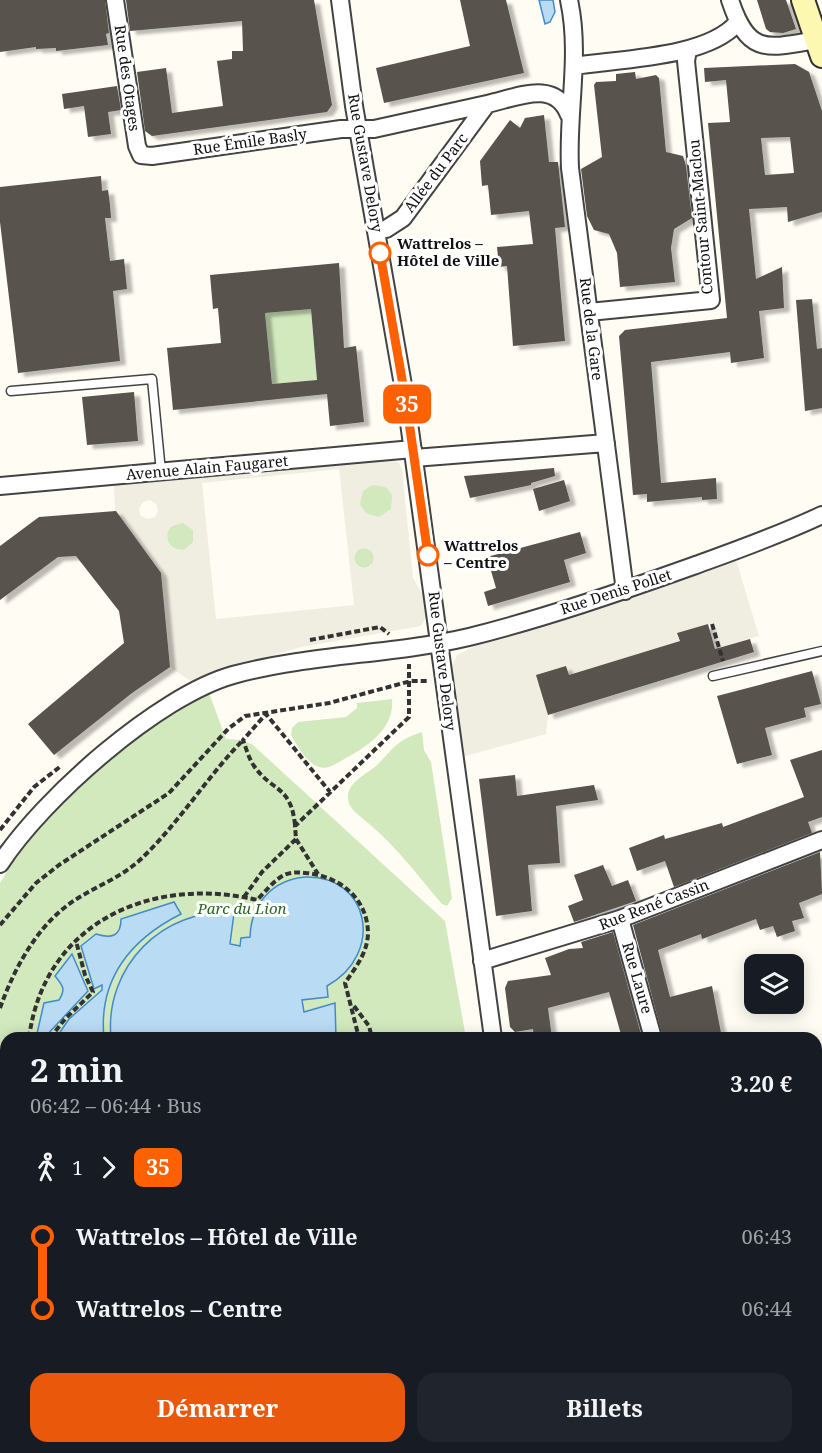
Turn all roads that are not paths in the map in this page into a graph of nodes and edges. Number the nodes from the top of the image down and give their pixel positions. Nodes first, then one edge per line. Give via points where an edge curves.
1 (115, 0) edge
2 (340, 0) edge
3 (569, 0) edge
4 (730, 0) edge
5 (803, 0) edge
6 (737, 23) junction
7 (819, 48) edge
8 (688, 50) junction
9 (574, 66) junction
10 (487, 104) junction
11 (569, 115) junction
12 (359, 130) junction
13 (141, 155) joint
14 (376, 231) junction
15 (589, 312) junction
16 (11, 391) dead end
17 (606, 443) junction
18 (413, 454) junction
19 (161, 473) junction
20 (0, 486) edge
21 (822, 515) edge
22 (822, 523) edge
23 (789, 531) junction
24 (625, 591) junction
25 (440, 643) junction
26 (822, 651) edge
27 (712, 676) dead end
28 (822, 840) edge
29 (0, 864) edge
30 (620, 919) junction
31 (482, 961) junction
32 (492, 1032) edge
33 (651, 1032) edge

1 - 13 street, Rue des Otages
2 - 12 street, Rue Gustave Delory
3 - 9 street, Rue de la Gare via 574,25
4 - 6 street
5 - 7 street
6 - 7 street via 748,38 764,45
6 - 8 street via 724,36
8 - 9 street
8 - 15 street, Contour Saint-Maclou via 686,62 711,300
9 - 11 street, Rue de la Gare
10 - 11 street, Allée du Parc via 543,92 559,98
10 - 12 street, Allée du Parc
10 - 14 street, Allée du Parc via 403,218
11 - 15 street, Rue de la Gare via 570,168
12 - 13 street, Rue Émile Basly via 341,129
12 - 14 street, Rue Gustave Delory
14 - 18 street, Rue Gustave Delory
15 - 17 street, Rue de la Gare
16 - 19 lane via 152,379
17 - 18 street, Avenue Alain Faugaret
17 - 24 street, Rue de la Gare
18 - 19 street, Avenue Alain Faugaret
18 - 25 street, Rue Gustave Delory
19 - 20 street, Avenue Alain Faugaret
21 - 23 street, Rue Denis Pollet
22 - 23 street, Rue Denis Pollet
23 - 24 street, Rue Denis Pollet
24 - 25 street, Rue Denis Pollet
25 - 29 street, Rue Denis Pollet via 300,662 233,675 202,686 139,727 67,787 28,825
25 - 31 street, Rue Gustave Delory
26 - 27 lane
28 - 30 street, Rue René Cassin
30 - 31 street, Rue René Cassin
30 - 33 street, Rue Laure
31 - 32 street, Rue Gustave Delory

